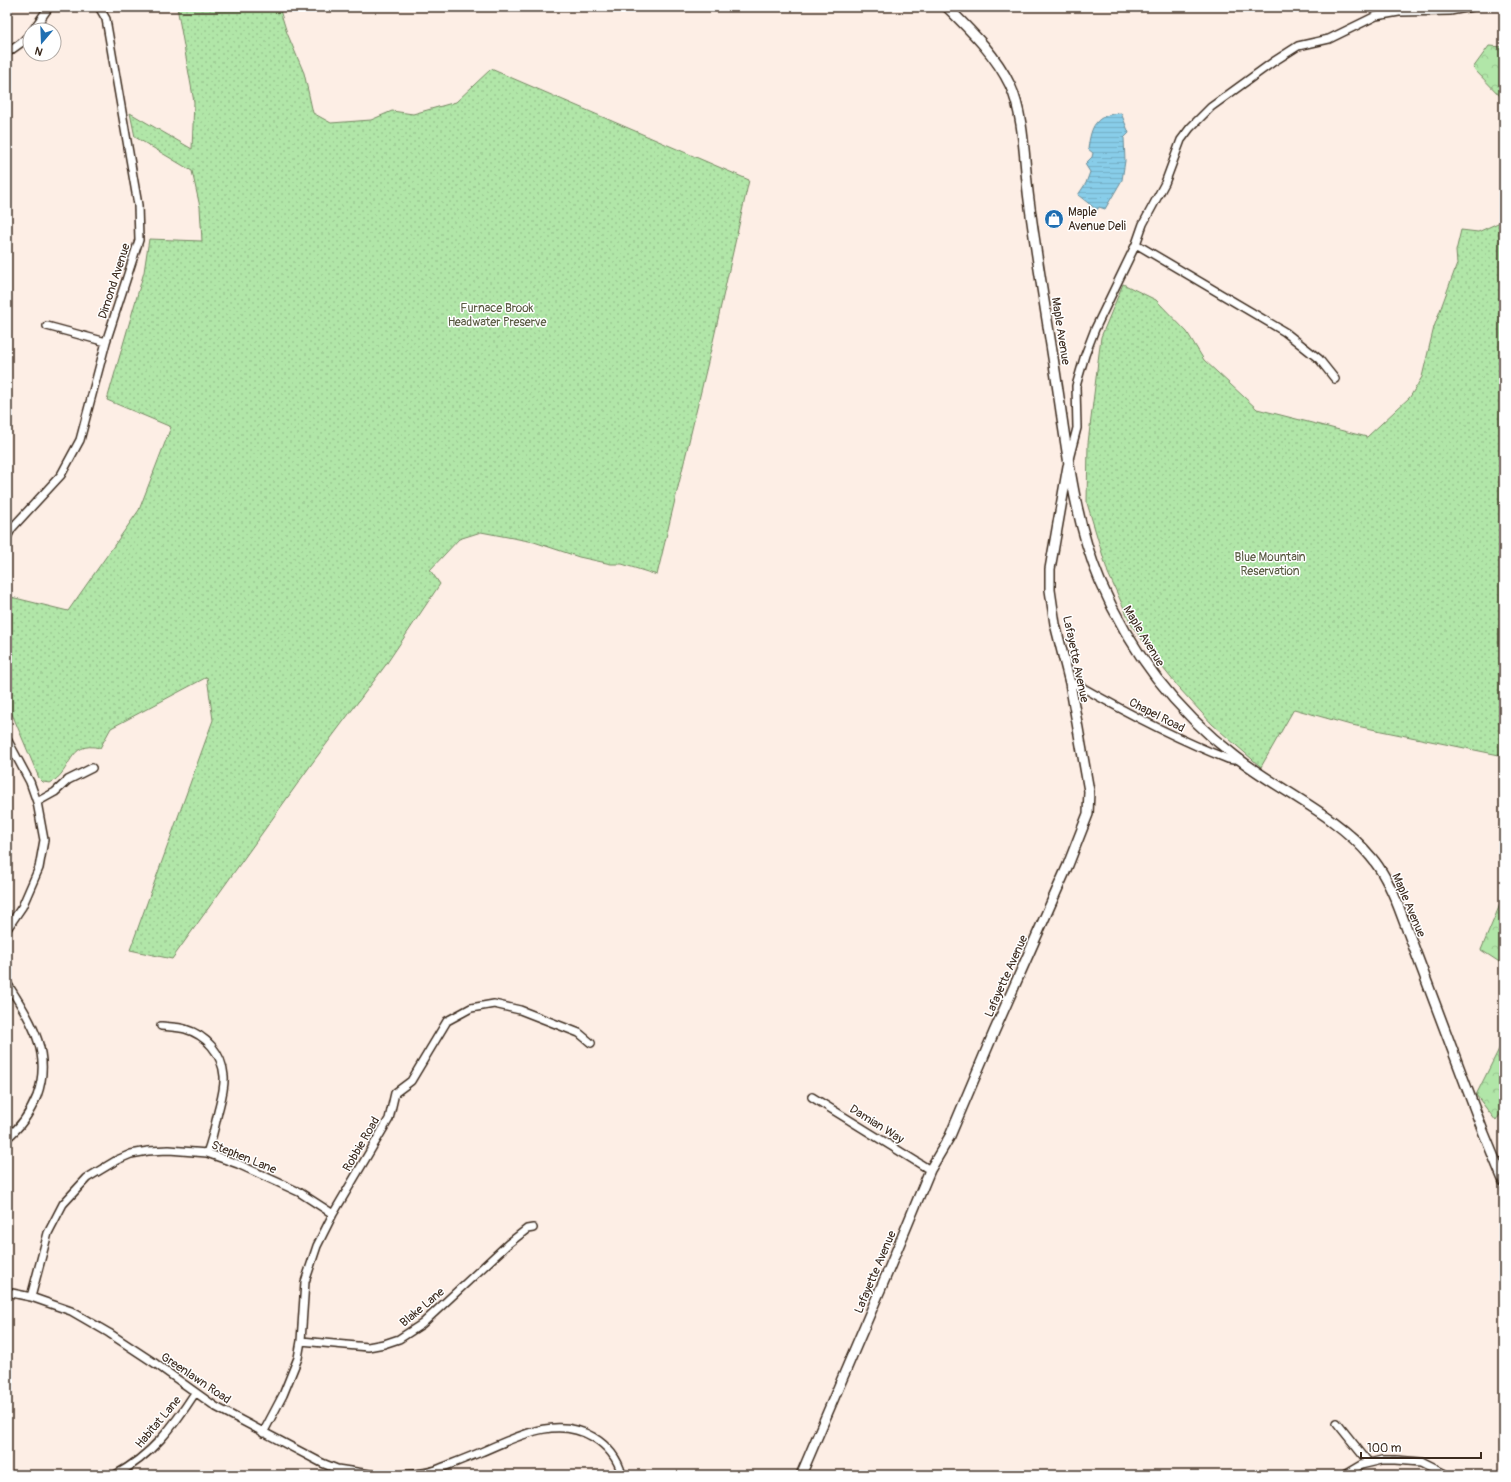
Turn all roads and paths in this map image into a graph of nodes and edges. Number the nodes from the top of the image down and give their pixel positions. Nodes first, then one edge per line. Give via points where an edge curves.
1 (49, 7) edge
2 (99, 7) edge
3 (947, 7) edge
4 (1472, 7) edge
5 (39, 22) edge
6 (22, 43) edge
7 (7, 53) edge
8 (1136, 244) junction
9 (47, 326) dead end
10 (106, 342) junction
11 (1335, 379) dead end
12 (1069, 461) junction
13 (7, 537) edge
14 (1070, 683) junction
15 (7, 739) edge
16 (1237, 759) junction
17 (92, 768) dead end
18 (37, 802) junction
19 (7, 929) edge
20 (8, 984) edge
21 (161, 1026) dead end
22 (591, 1043) dead end
23 (812, 1097) dead end
24 (7, 1138) edge
25 (208, 1153) junction
26 (930, 1170) junction
27 (1504, 1182) edge
28 (333, 1214) junction
29 (533, 1228) dead end
30 (7, 1292) edge
31 (31, 1297) junction
32 (301, 1341) junction
33 (195, 1393) junction
34 (1337, 1423) dead end
35 (263, 1433) junction
36 (1369, 1463) junction
37 (115, 1475) edge
38 (375, 1475) edge
39 (400, 1475) edge
40 (622, 1475) edge
41 (801, 1475) edge
42 (1344, 1475) edge
43 (1447, 1475) edge

1 - 5 street
2 - 10 street, Dimond Avenue via 106,19 138,205 139,240
3 - 12 street, Maple Avenue via 981,41 997,62 1011,88 1020,119 1028,199
4 - 8 street via 1376,16 1329,39 1298,46 1273,62 1211,107 1181,140 1165,183 1142,224
6 - 7 street
8 - 11 street via 1285,332 1319,359
8 - 12 street via 1095,329 1080,372 1076,386 1077,428
9 - 10 street
10 - 13 street, Dimond Avenue via 80,440 61,475 12,528
12 - 14 street, Lafayette Avenue via 1050,570 1050,590 1055,624
12 - 16 street, Maple Avenue via 1091,556 1115,613 1129,638 1149,670 1181,709
14 - 16 street, Chapel Road via 1194,745 1228,760
14 - 26 street, Lafayette Avenue via 1088,791 1088,814 950,1136
15 - 18 street via 30,782
16 - 27 street, Maple Avenue via 1317,811 1357,841 1382,873 1399,908
17 - 18 street via 68,780 55,792
18 - 19 street via 44,840 39,868 22,907
20 - 24 street via 35,1031 43,1060 43,1073 33,1107 17,1130
21 - 25 street via 186,1029 199,1035 209,1042 221,1062 224,1076 222,1092
22 - 28 street, Robbie Road via 579,1033 535,1015 494,1004 471,1008 447,1021 411,1081 395,1093 388,1119
23 - 26 street, Damian Way
25 - 28 street, Stephen Lane via 299,1192
25 - 31 street, Stephen Lane via 170,1150 131,1154 87,1178 63,1204 55,1218 48,1234
26 - 41 street, Lafayette Avenue
28 - 32 street, Robbie Road via 317,1246 305,1282
29 - 32 street, Blake Lane via 527,1229 508,1244 422,1324 399,1339 368,1347
30 - 31 street, Greenlawn Road
31 - 33 street, Greenlawn Road via 77,1314 150,1360
32 - 35 street, Robbie Road via 298,1358 286,1389
33 - 35 street, Greenlawn Road
33 - 37 street, Habitat Lane via 157,1444 142,1458
34 - 36 street
35 - 38 street, Greenlawn Road via 337,1469
36 - 42 street
36 - 43 street via 1395,1460 1421,1462
39 - 40 street via 435,1470 535,1430 559,1427 587,1434 599,1441 610,1450

